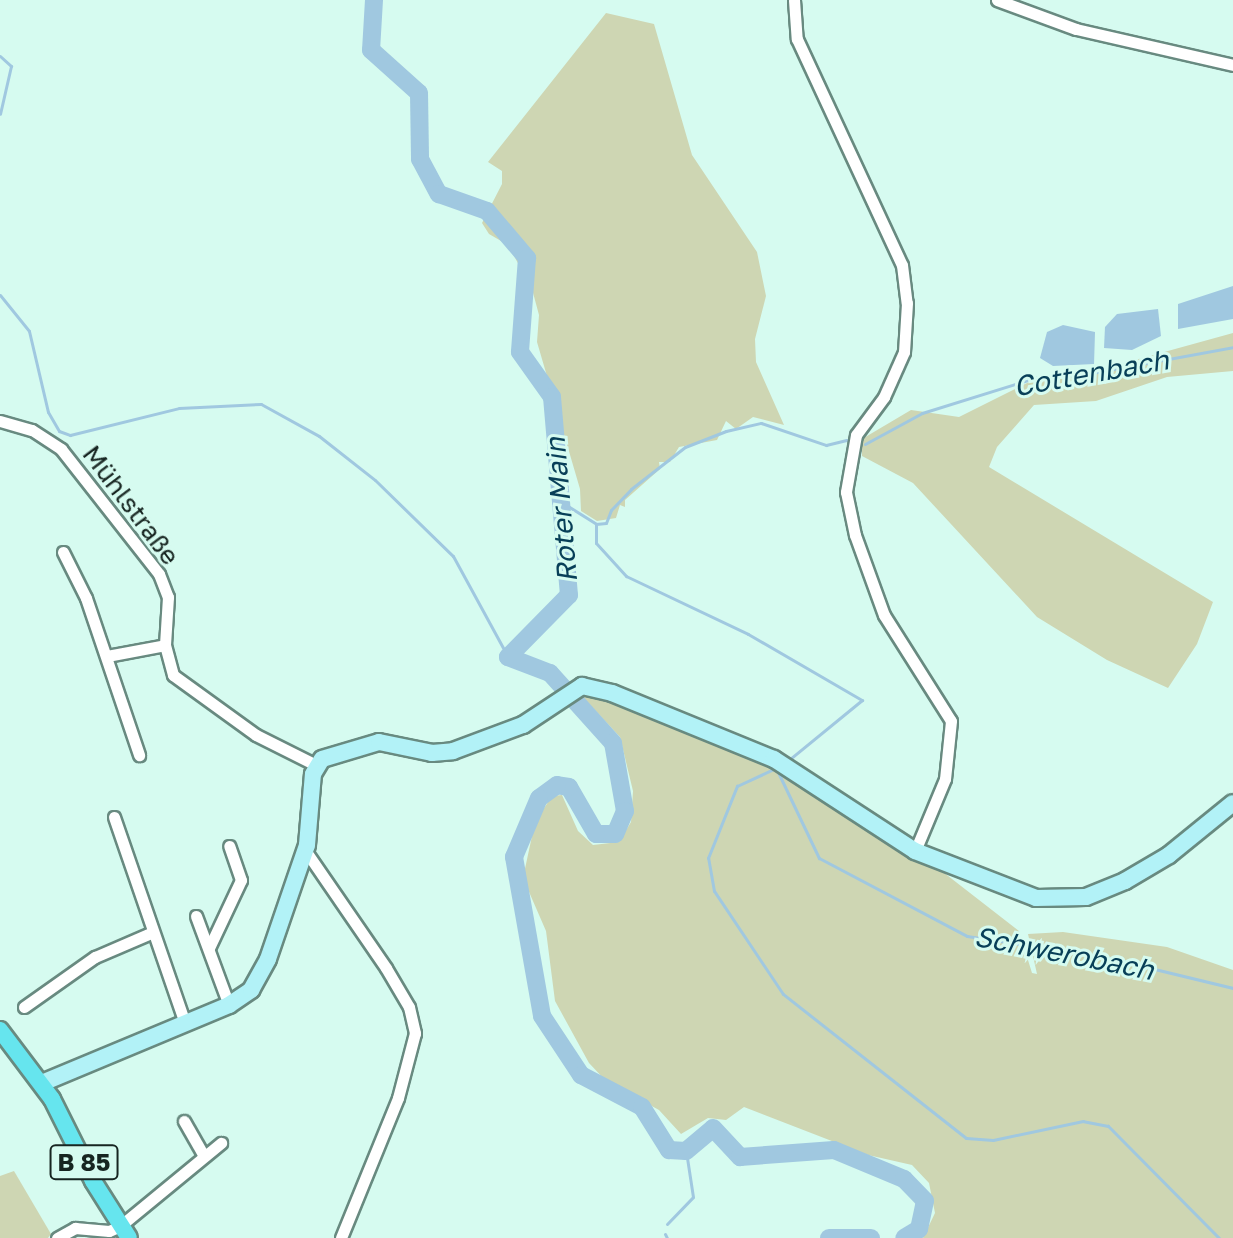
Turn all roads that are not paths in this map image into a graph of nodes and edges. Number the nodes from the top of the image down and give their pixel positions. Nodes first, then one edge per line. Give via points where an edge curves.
1 (794, 0) edge
2 (997, 0) edge
3 (1233, 65) edge
4 (0, 421) edge
5 (63, 552) dead end
6 (165, 645) junction
7 (107, 656) junction
8 (139, 755) dead end
9 (316, 765) junction
10 (1233, 803) edge
11 (114, 817) dead end
12 (229, 846) dead end
13 (305, 850) junction
14 (915, 851) junction
15 (196, 916) dead end
16 (153, 932) junction
17 (209, 948) junction
18 (229, 1005) junction
19 (24, 1007) dead end
20 (185, 1023) junction
21 (0, 1030) edge
22 (42, 1083) junction
23 (184, 1121) dead end
24 (221, 1143) dead end
25 (204, 1156) junction
26 (124, 1232) edge
27 (57, 1238) edge
28 (341, 1238) edge

1 - 14 street via 797,39 904,278 904,352 884,397 856,435 846,492 855,535 884,615 951,721 945,779
2 - 3 street via 1076,29
4 - 6 street, Mühlstraße via 32,430 61,449 159,574 168,597
5 - 7 street via 78,577
6 - 7 street
6 - 9 street, Mühlstraße via 166,664 184,686 256,735
7 - 8 street
9 - 13 street
9 - 14 street via 326,756 379,742 432,753 453,751 523,725 576,689 612,693 774,759
10 - 14 street via 1162,860 1077,899 1023,896
11 - 16 street
12 - 17 street via 241,880
13 - 18 street via 263,969 248,993
13 - 28 street via 386,968 409,1007 415,1033 398,1098
15 - 17 street
16 - 19 street via 95,957
16 - 20 street
17 - 18 street
18 - 20 street
20 - 22 street
21 - 22 main road, B 85
22 - 26 main road, B 85
23 - 25 street
24 - 25 street
25 - 26 street
26 - 27 street via 75,1228

